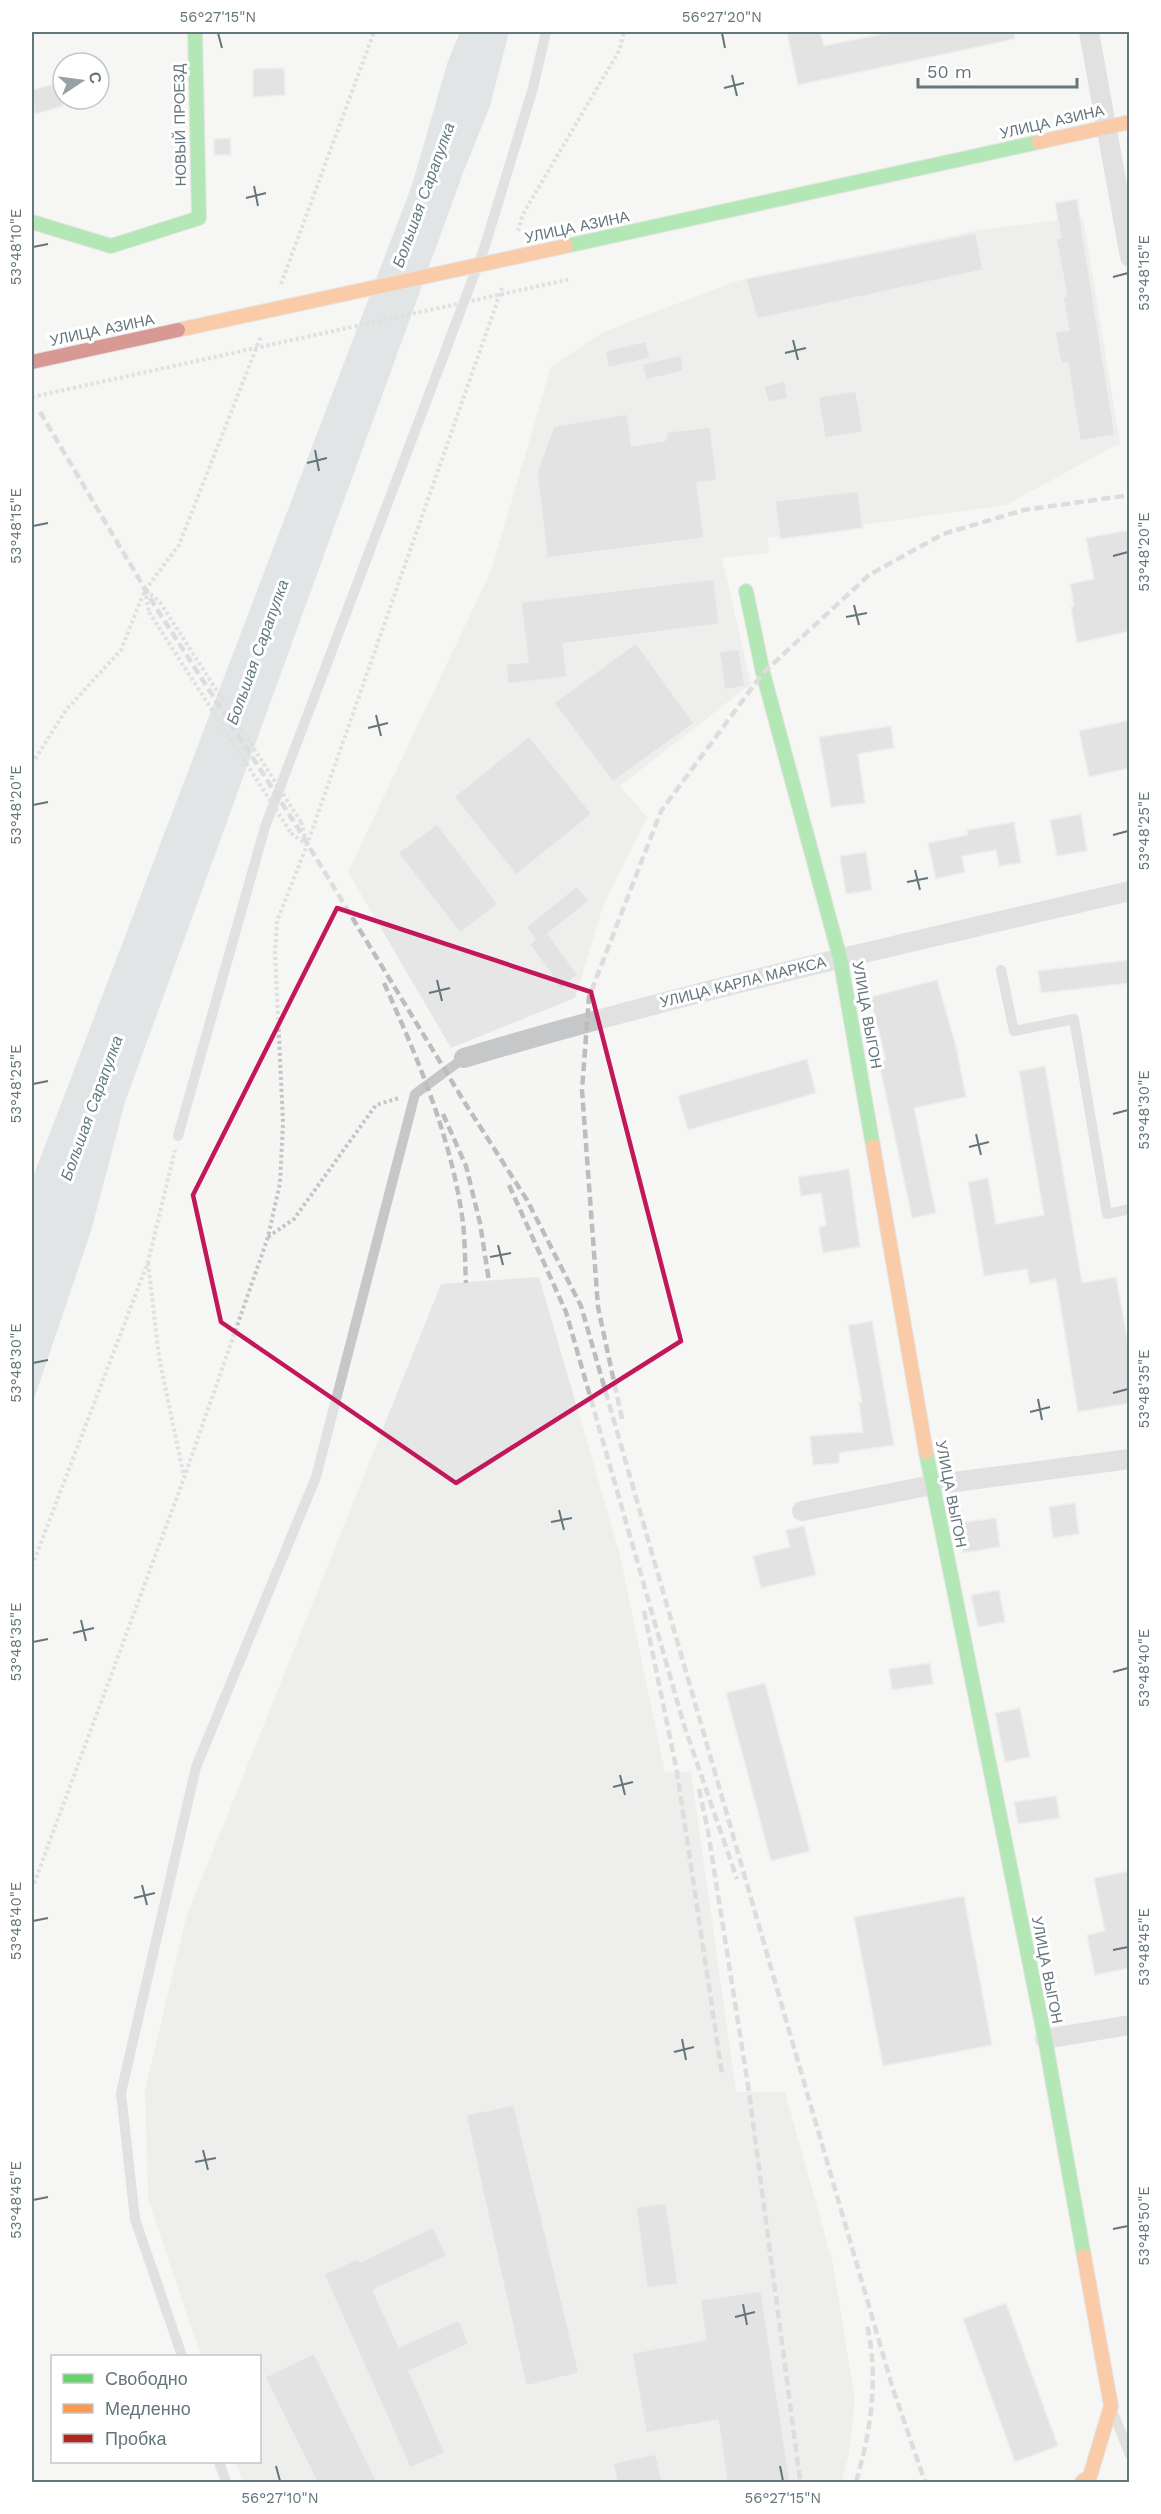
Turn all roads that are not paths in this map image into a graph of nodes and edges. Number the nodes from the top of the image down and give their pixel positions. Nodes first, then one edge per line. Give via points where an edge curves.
1 (195, 32) edge
2 (546, 32) edge
3 (1089, 32) edge
4 (1130, 122) edge
5 (1107, 127) junction
6 (32, 222) edge
7 (1129, 254) edge
8 (32, 362) edge
9 (746, 591) dead end
10 (1130, 891) edge
11 (840, 958) junction
12 (1001, 970) dead end
13 (464, 1058) joint
14 (178, 1136) road end
15 (1130, 1209) edge
16 (1130, 1459) edge
17 (932, 1485) junction
18 (802, 1511) dead end
19 (1130, 2025) edge
20 (1045, 2039) junction
21 (182, 2355) edge
22 (1111, 2406) junction
23 (1130, 2455) edge
24 (219, 2463) edge
25 (226, 2482) edge
26 (1082, 2482) edge

1 - 6 street, НОВЫЙ ПРОЕЗД via 199,218 111,246
2 - 14 lane via 484,249 265,827
3 - 5 street
4 - 5 street, УЛИЦА АЗИНА
5 - 7 street
5 - 8 street, УЛИЦА АЗИНА, bridge
9 - 11 street, УЛИЦА ВЫГОН via 763,673
10 - 11 street, УЛИЦА КАРЛА МАРКСА
11 - 13 street, УЛИЦА КАРЛА МАРКСА via 587,1021
11 - 17 street, УЛИЦА ВЫГОН
12 - 15 lane via 1014,1031 1074,1019 1107,1214
13 - 21 lane via 414,1094 316,1477 196,1767 121,2093 135,2219
16 - 17 street
17 - 18 street
17 - 20 street, УЛИЦА ВЫГОН
19 - 20 street
20 - 22 street, УЛИЦА ВЫГОН
22 - 23 lane
22 - 26 street via 1090,2476
24 - 25 lane

